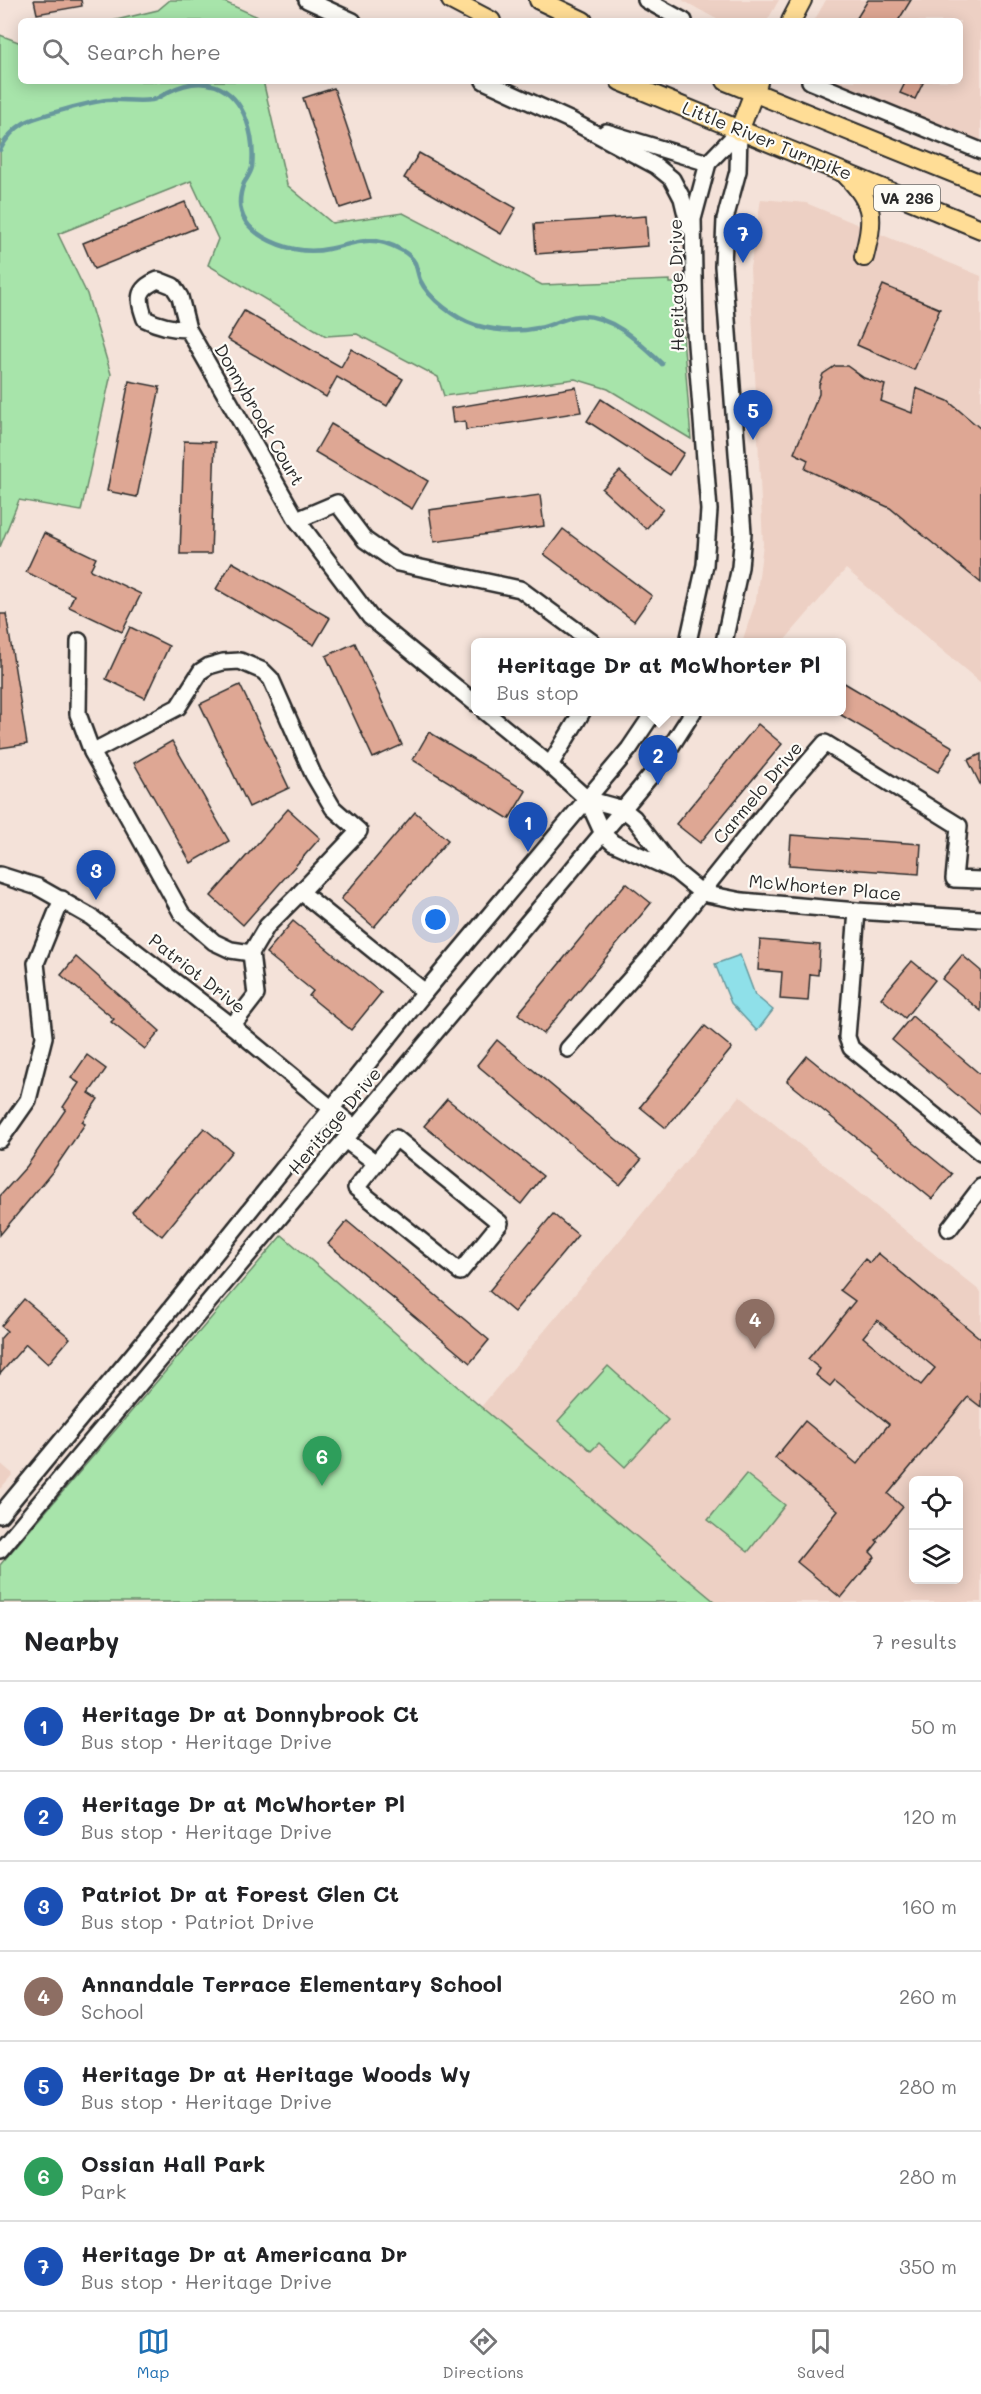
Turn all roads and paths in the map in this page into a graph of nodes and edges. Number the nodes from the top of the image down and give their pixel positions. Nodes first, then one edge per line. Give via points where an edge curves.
1 (307, 0) edge
2 (451, 0) edge
3 (539, 0) edge
4 (646, 0) edge
5 (802, 0) edge
6 (346, 18) edge
7 (484, 18) edge
8 (577, 18) edge
9 (679, 18) edge
10 (793, 18) edge
11 (490, 84) edge
12 (628, 84) edge
13 (741, 84) edge
14 (817, 84) edge
15 (756, 87) edge
16 (572, 122) junction
17 (739, 130) junction
18 (981, 151) edge
19 (708, 163) junction
20 (841, 171) junction
21 (981, 184) edge
22 (981, 229) edge
23 (693, 247) junction
24 (864, 257) dead end
25 (188, 329) dead end
26 (297, 520) junction
27 (587, 638) edge
28 (689, 638) edge
29 (725, 638) edge
30 (80, 641) dead end
31 (471, 700) edge
32 (491, 716) edge
33 (579, 716) edge
34 (651, 716) edge
35 (690, 716) edge
36 (92, 752) junction
37 (550, 765) junction
38 (587, 799) junction
39 (623, 810) junction
40 (603, 834) junction
41 (675, 871) junction
42 (0, 875) edge
43 (981, 880) edge
44 (301, 892) junction
45 (702, 893) junction
46 (62, 899) junction
47 (857, 911) junction
48 (981, 919) edge
49 (251, 953) junction
50 (425, 992) junction
51 (232, 1026) junction
52 (568, 1050) dead end
53 (332, 1110) junction
54 (355, 1128) junction
55 (0, 1140) edge
56 (345, 1140) junction
57 (981, 1154) edge
58 (376, 1163) junction
59 (981, 1187) edge
60 (949, 1229) dead end
61 (6, 1497) edge
62 (0, 1515) edge
63 (28, 1516) junction
64 (0, 1550) edge

1 - 6 street
2 - 7 main road
3 - 8 main road
4 - 9 street
5 - 10 main road
11 - 16 street
12 - 17 main road, Little River Turnpike / VA 236
13 - 15 main road, VA 236
14 - 18 street
15 - 17 main road
15 - 21 main road, VA 236
16 - 19 street
16 - 23 street via 656,166 672,179 682,198
17 - 19 street, Heritage Drive
17 - 20 main road, Little River Turnpike / VA 236
17 - 29 street via 738,171 725,219 723,266 743,533
19 - 23 street, Heritage Drive via 693,219
20 - 22 main road, Little River Turnpike / VA 236
20 - 24 main road via 867,201 871,216
23 - 28 street, Heritage Drive via 695,332 709,510 705,566
25 - 26 street, Donnybrook Court
26 - 27 street via 337,503 365,540 398,564 520,589
26 - 31 street, Donnybrook Court via 370,616
30 - 36 street via 78,714
32 - 37 street
33 - 37 street
34 - 38 street, Heritage Drive
35 - 39 street, Heritage Drive via 657,768
36 - 44 street via 178,707 201,671 209,666 240,661 263,671 271,679 313,774 333,808 359,831
36 - 49 street via 182,914 214,942
37 - 38 street
38 - 39 street, McWhorter Place
38 - 40 street
38 - 50 street, Heritage Drive
39 - 40 street, Heritage Drive
39 - 41 street, McWhorter Place via 634,818
40 - 41 street, McWhorter Place via 613,843
40 - 54 street, Heritage Drive
41 - 45 street, McWhorter Place
42 - 46 street, Patriot Drive
43 - 45 street, Carmelo Drive via 954,879 958,826 825,743
44 - 49 street via 267,926
44 - 50 street
45 - 47 street, McWhorter Place via 742,901
45 - 52 street, Carmelo Drive
46 - 51 street, Patriot Drive via 91,916
46 - 55 street via 36,963 44,1037 31,1089 28,1100
47 - 48 street, McWhorter Place
47 - 57 street via 850,1048
49 - 51 street via 256,995
50 - 53 street, Heritage Drive
51 - 53 street, Patriot Drive
53 - 54 street, Patriot Drive
53 - 61 street, Heritage Drive
54 - 56 street, Heritage Drive
56 - 58 street
56 - 63 street, Heritage Drive
58 - 58 street via 356,1188 460,1272 501,1223 396,1138
59 - 60 street
61 - 62 street, Heritage Drive
61 - 63 street
63 - 64 street, Heritage Drive

